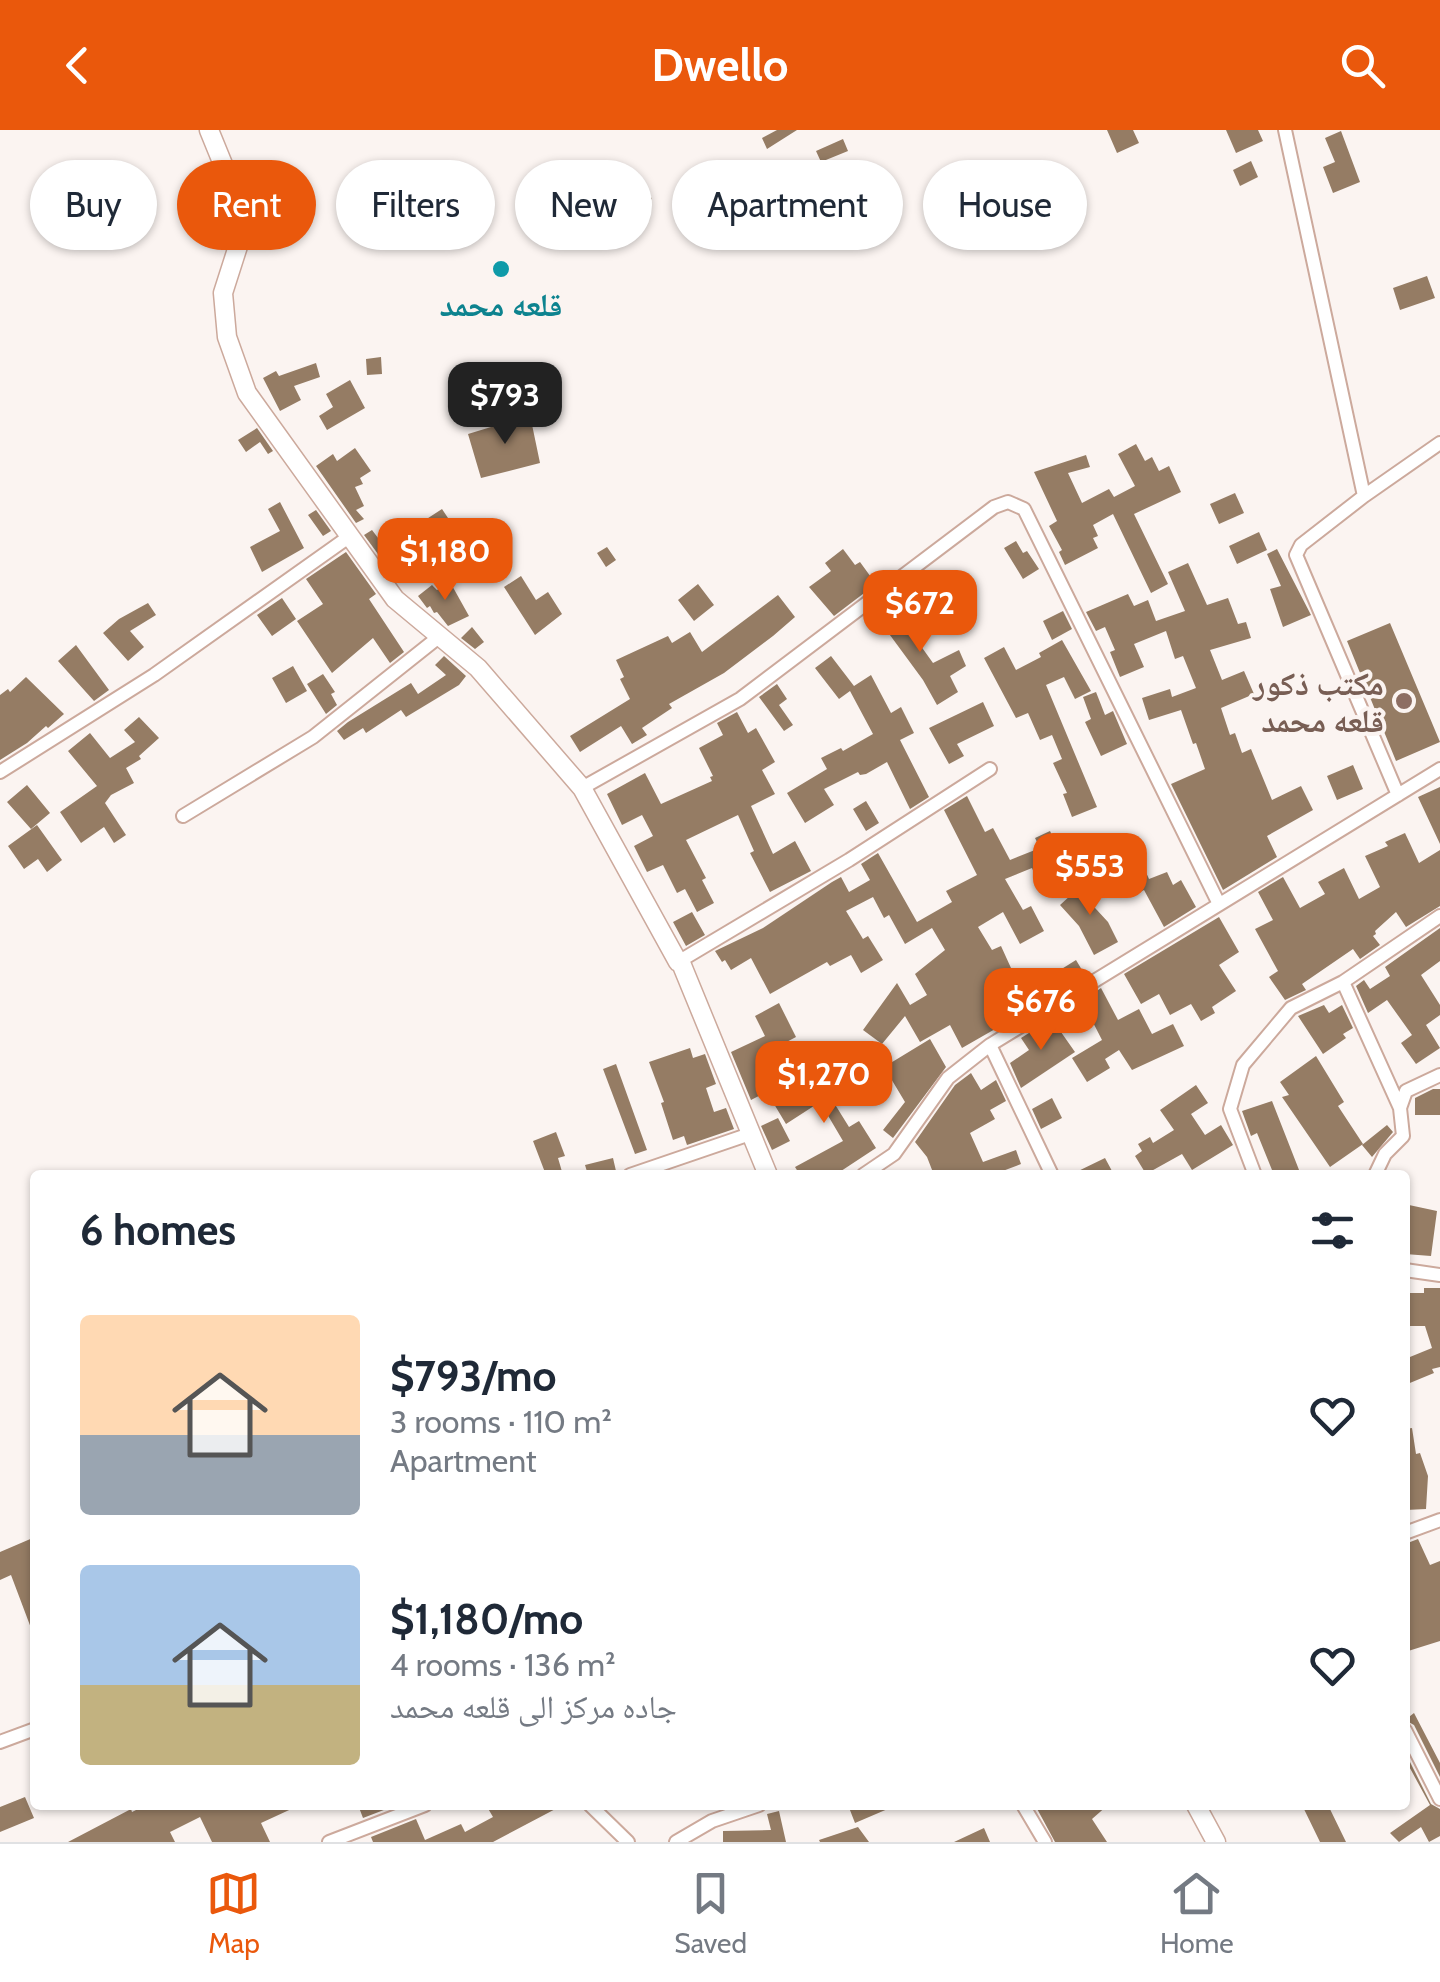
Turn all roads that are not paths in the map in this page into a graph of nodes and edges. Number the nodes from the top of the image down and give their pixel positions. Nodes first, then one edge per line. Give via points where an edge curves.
1 (209, 130) edge
2 (1285, 130) edge
3 (1440, 442) edge
4 (1364, 496) junction
5 (350, 536) junction
6 (440, 636) junction
7 (1440, 768) edge
8 (990, 770) dead end
9 (0, 772) edge
10 (582, 788) junction
11 (1398, 795) junction
12 (183, 816) dead end
13 (1219, 904) junction
14 (1440, 916) edge
15 (678, 962) junction
16 (1343, 982) junction
17 (990, 1044) junction
18 (1440, 1076) edge
19 (1400, 1108) junction
20 (750, 1134) junction
21 (645, 1170) edge
22 (766, 1170) edge
23 (870, 1170) edge
24 (1050, 1170) edge
25 (1254, 1170) edge
26 (1377, 1170) edge
27 (1410, 1271) edge
28 (1440, 1275) edge
29 (1440, 1520) edge
30 (1410, 1531) edge
31 (30, 1730) edge
32 (1410, 1740) edge
33 (0, 1742) edge
34 (1440, 1799) edge
35 (412, 1810) edge
36 (595, 1810) edge
37 (744, 1810) edge
38 (1026, 1810) edge
39 (1199, 1810) edge
40 (330, 1842) edge
41 (628, 1842) edge
42 (676, 1842) edge
43 (1044, 1842) edge
44 (1216, 1842) edge

1 - 5 street via 240,206 239,243 223,293 227,337 247,394
2 - 4 street
3 - 4 street
4 - 11 street via 1296,555
5 - 6 street via 395,599
5 - 9 street via 154,675
6 - 10 street via 478,668
6 - 12 street via 312,736
7 - 11 street
8 - 15 street
10 - 13 street via 740,698 1008,502 1024,508
10 - 15 street
11 - 13 street
13 - 17 street
14 - 16 street
15 - 20 street
16 - 19 street
16 - 25 street via 1291,1008 1244,1065 1230,1109
17 - 23 street via 948,1078 894,1154
17 - 24 street
18 - 19 street via 1406,1091
19 - 26 street via 1403,1136
20 - 21 street
20 - 22 street
27 - 28 street
29 - 30 street
31 - 33 street
32 - 34 street
35 - 40 street
36 - 41 street
37 - 42 street
38 - 43 street
39 - 44 street

